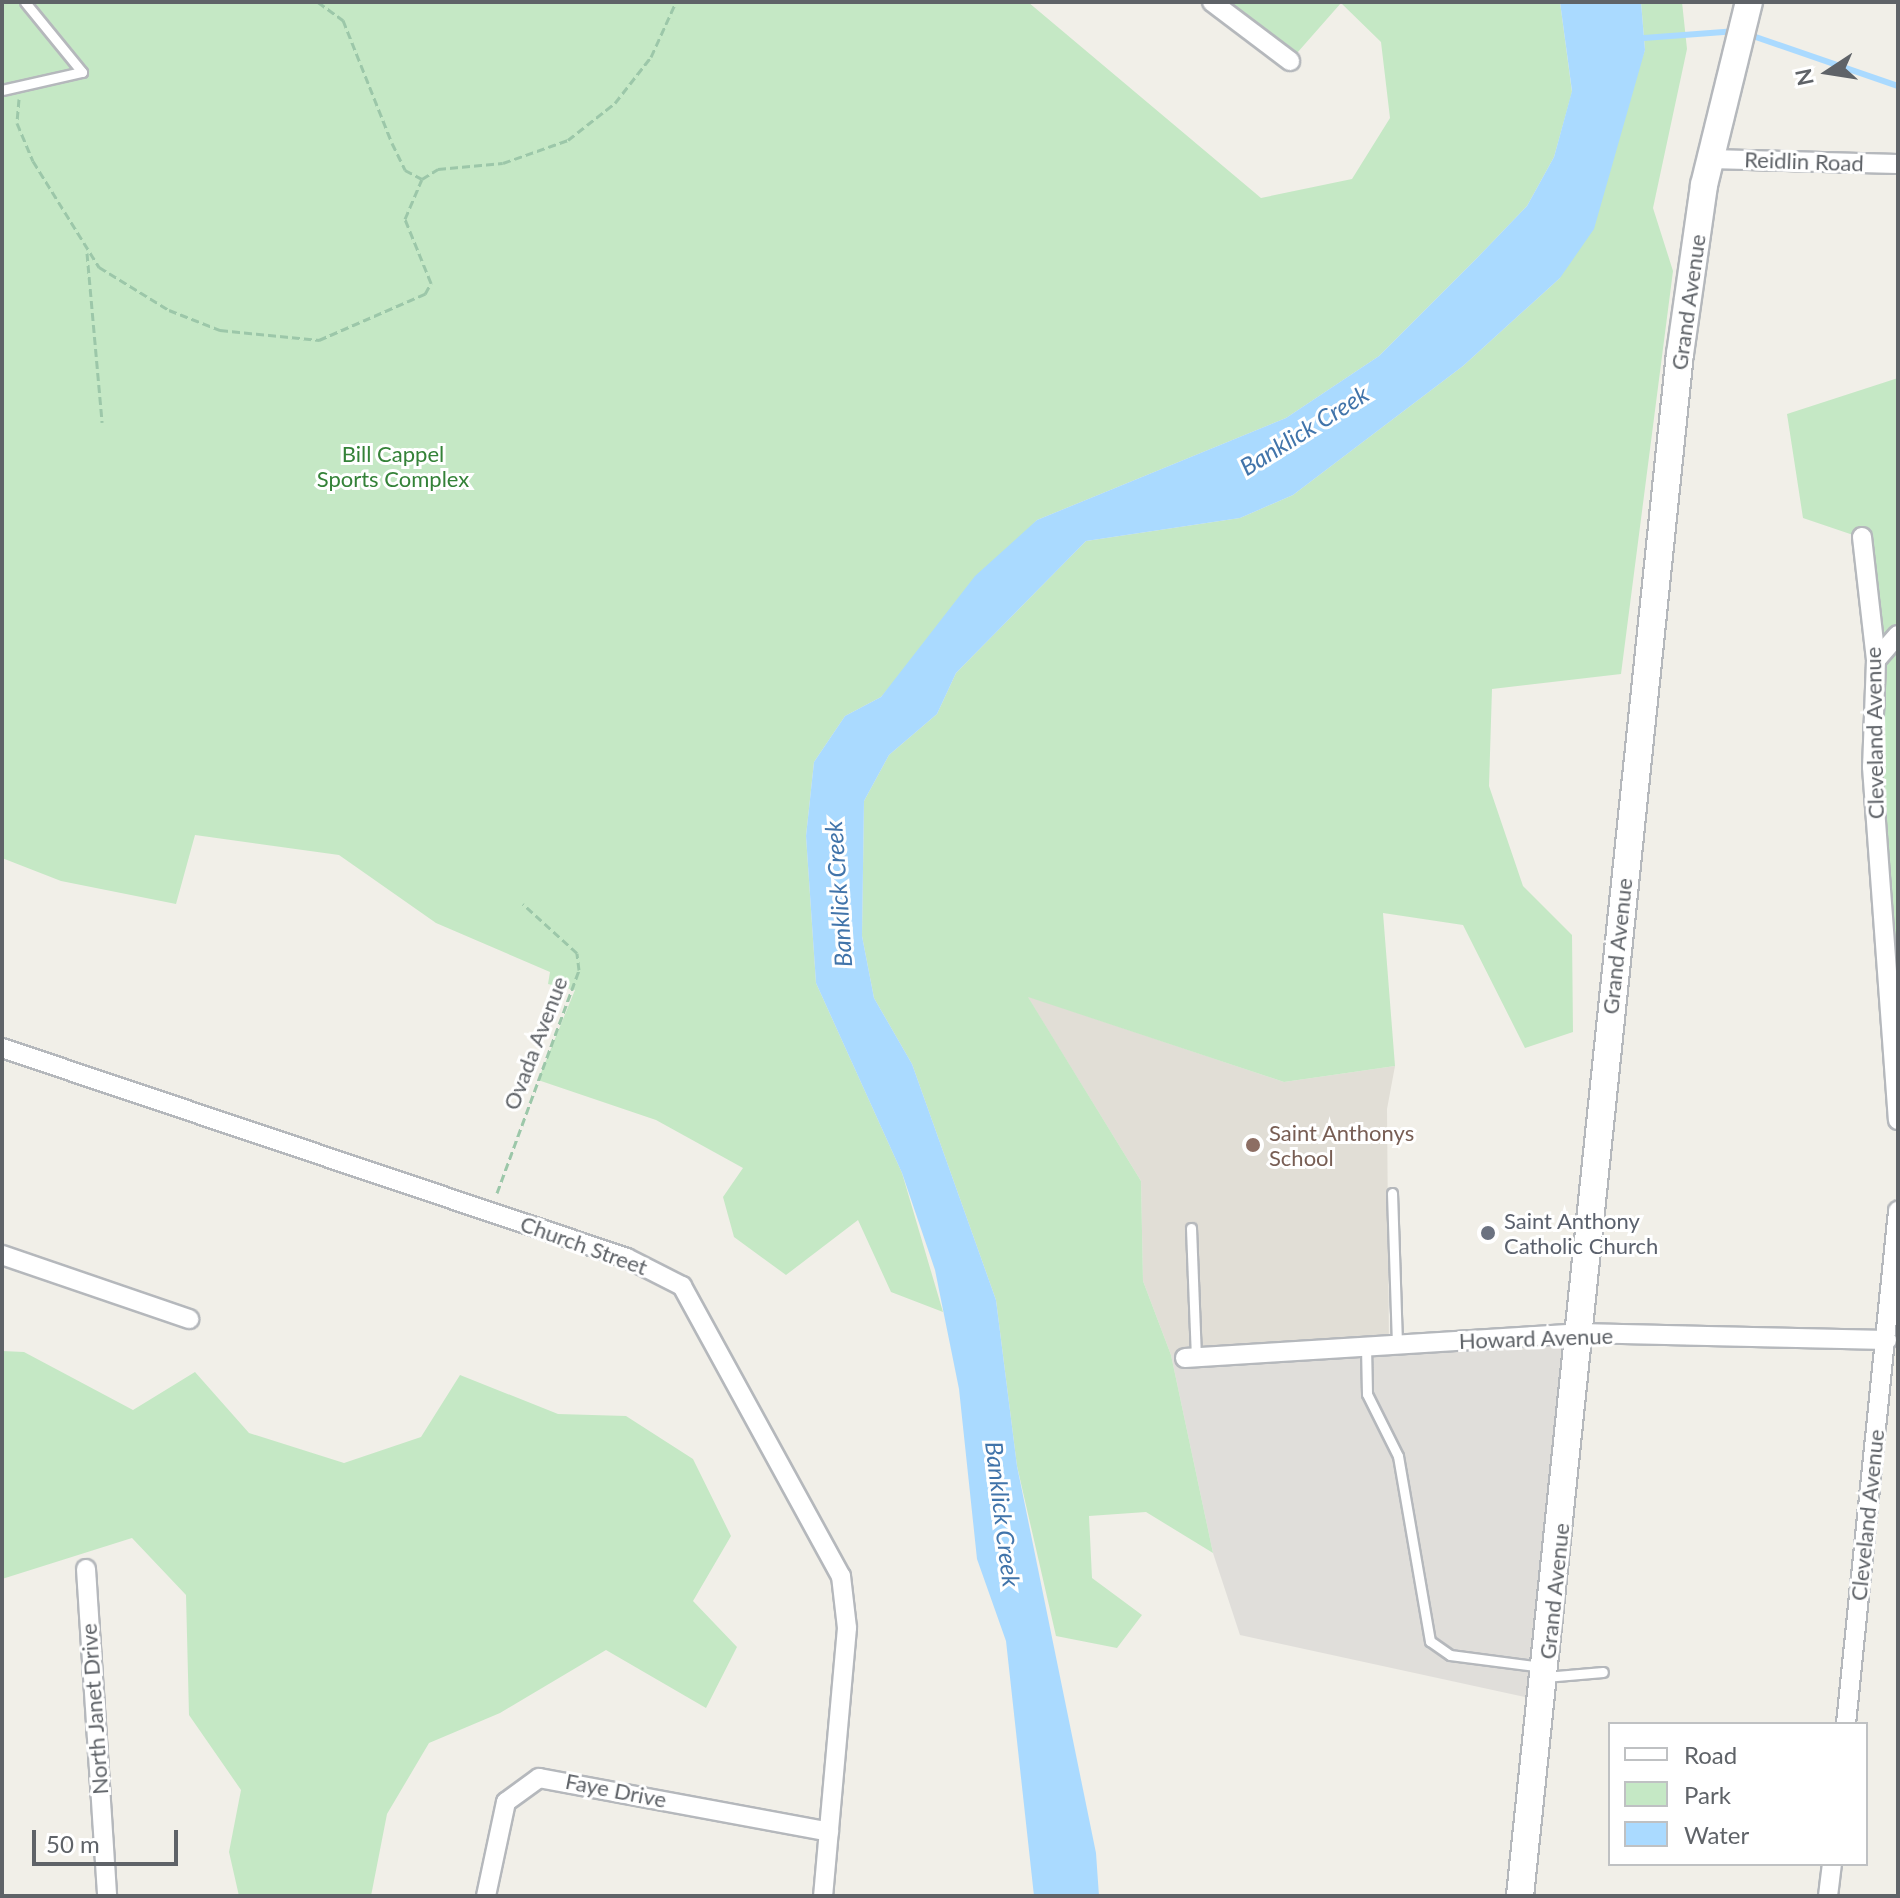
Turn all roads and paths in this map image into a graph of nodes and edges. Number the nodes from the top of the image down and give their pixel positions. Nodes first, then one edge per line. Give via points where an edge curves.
1 (25, 2) edge
2 (318, 2) edge
3 (676, 2) edge
4 (1212, 2) edge
5 (1748, 9) edge
6 (1290, 61) dead end
7 (2, 90) edge
8 (20, 90) junction
9 (1710, 159) junction
10 (1898, 164) edge
11 (422, 179) junction
12 (87, 253) junction
13 (102, 422) dead end
14 (1862, 537) dead end
15 (1898, 635) edge
16 (1876, 660) junction
17 (523, 904) dead end
18 (2, 1048) edge
19 (1898, 1120) edge
20 (1392, 1193) dead end
21 (1898, 1211) edge
22 (490, 1212) junction
23 (1191, 1228) dead end
24 (2, 1255) edge
25 (189, 1319) dead end
26 (1579, 1333) junction
27 (1887, 1340) junction
28 (1397, 1344) junction
29 (1366, 1346) junction
30 (1191, 1357) joint
31 (86, 1569) dead end
32 (1546, 1672) junction
33 (1603, 1672) dead end
34 (1846, 1722) edge
35 (829, 1832) junction
36 (1832, 1866) edge
37 (107, 1896) edge
38 (486, 1896) edge
39 (823, 1896) edge
40 (1520, 1896) edge
41 (1828, 1896) edge

1 - 8 lane via 82,72
2 - 11 path via 343,20 405,170
3 - 11 path via 651,57 615,103 568,140 503,163 438,169
4 - 6 street
5 - 9 street, Grand Avenue
7 - 8 lane
8 - 12 path via 17,123
9 - 10 street, Reidlin Road
9 - 26 street, Grand Avenue via 1678,370
11 - 12 path via 405,219 431,283 425,294 319,340 220,330 169,310
12 - 13 path
14 - 16 street, Cleveland Avenue
15 - 16 street
16 - 19 street, Cleveland Avenue via 1872,767
17 - 22 path, Ovada Avenue via 577,953 579,970
18 - 22 street, Church Street
20 - 28 lane
21 - 27 street, Cleveland Avenue
22 - 35 street, Church Street via 666,1275 708,1324 843,1587 847,1628
23 - 30 lane
24 - 25 street
26 - 27 street, Howard Avenue
26 - 28 street, Howard Avenue
26 - 32 street, Grand Avenue
27 - 34 street, Cleveland Avenue
28 - 29 street, Howard Avenue
29 - 30 street, Howard Avenue
29 - 32 lane via 1367,1394 1398,1456 1430,1641 1450,1655
31 - 37 street, North Janet Drive
32 - 33 lane
32 - 40 street, Grand Avenue
35 - 38 street, Faye Drive via 539,1778 506,1802
35 - 39 street, Church Street
36 - 41 street

